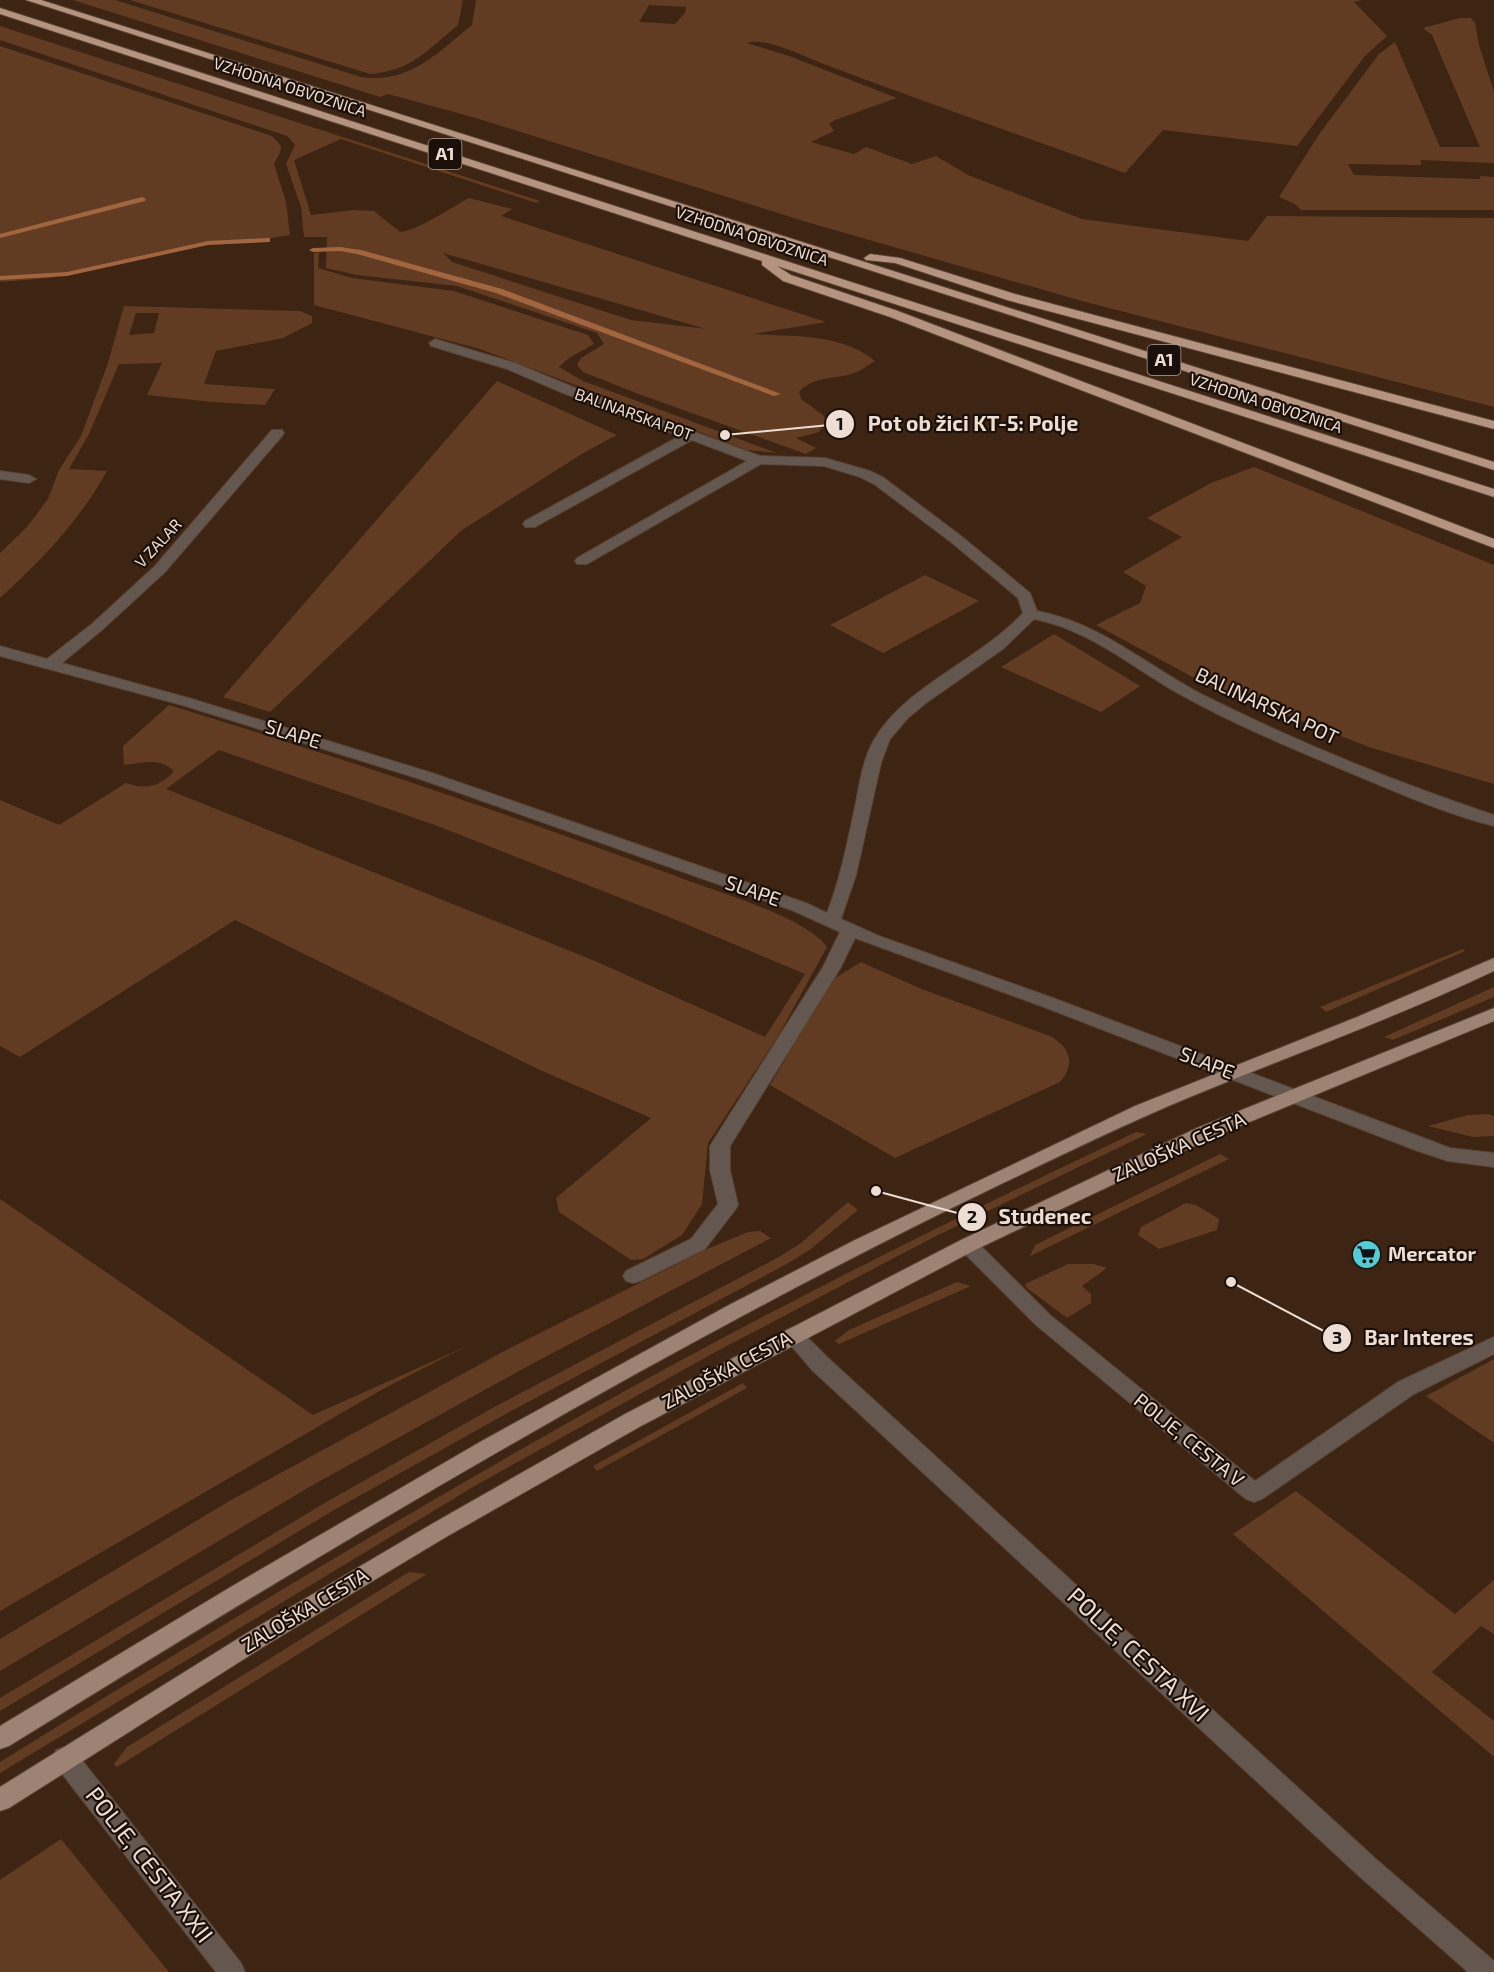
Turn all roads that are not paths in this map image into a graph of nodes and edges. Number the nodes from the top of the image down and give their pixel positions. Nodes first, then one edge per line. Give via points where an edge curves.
1 (31, 0) edge
2 (0, 11) edge
3 (753, 253) junction
4 (834, 254) junction
5 (435, 343) dead end
6 (1494, 425) edge
7 (277, 433) dead end
8 (692, 435) junction
9 (758, 460) junction
10 (1494, 466) edge
11 (0, 475) edge
12 (29, 479) dead end
13 (1494, 493) edge
14 (531, 524) dead end
15 (1494, 544) edge
16 (582, 561) dead end
17 (1031, 614) junction
18 (0, 651) edge
19 (51, 664) junction
20 (1494, 821) edge
21 (832, 921) junction
22 (850, 930) junction
23 (1494, 964) edge
24 (1494, 1014) edge
25 (1233, 1073) junction
26 (1296, 1097) junction
27 (1494, 1160) edge
28 (968, 1245) junction
29 (633, 1276) dead end
30 (793, 1335) junction
31 (1494, 1345) edge
32 (0, 1738) edge
33 (65, 1758) junction
34 (0, 1800) edge
35 (232, 1972) edge
36 (1487, 1972) edge

1 - 4 highway, VZHODNA OBVOZNICA / A1
2 - 3 highway, VZHODNA OBVOZNICA / A1
3 - 13 highway, VZHODNA OBVOZNICA / A1
3 - 15 highway via 787,278 894,314
4 - 6 highway via 896,260 1011,297
4 - 10 highway, VZHODNA OBVOZNICA / A1
5 - 8 street, BALINARSKA POT via 511,366
7 - 19 street, V ZALAR via 160,569
8 - 9 street, BALINARSKA POT
8 - 14 street
9 - 16 street
9 - 17 street, BALINARSKA POT via 825,462 852,468 879,481 1025,596
11 - 12 street
17 - 20 street, BALINARSKA POT via 1054,616 1076,625 1189,693 1316,753
17 - 21 street via 1012,635 909,707 885,734 874,758
18 - 19 street, SLAPE
19 - 21 street, SLAPE via 199,705 426,776
21 - 22 street, SLAPE
22 - 25 street, SLAPE
22 - 29 street via 832,967 720,1146 720,1170 728,1205 698,1244
23 - 25 main road
24 - 26 main road, ZALOŠKA CESTA
25 - 26 street, SLAPE
25 - 32 main road via 989,1182 669,1345 236,1593
26 - 27 street, SLAPE via 1448,1154
26 - 28 main road, ZALOŠKA CESTA via 1204,1133
28 - 30 main road, ZALOŠKA CESTA
28 - 31 street, POLJE, CESTA V via 1043,1320 1254,1493 1406,1388
30 - 33 main road, ZALOŠKA CESTA via 633,1419 438,1531
30 - 36 street, POLJE, CESTA XVI via 1368,1868
33 - 34 main road, ZALOŠKA CESTA
33 - 35 street, POLJE, CESTA XXII

